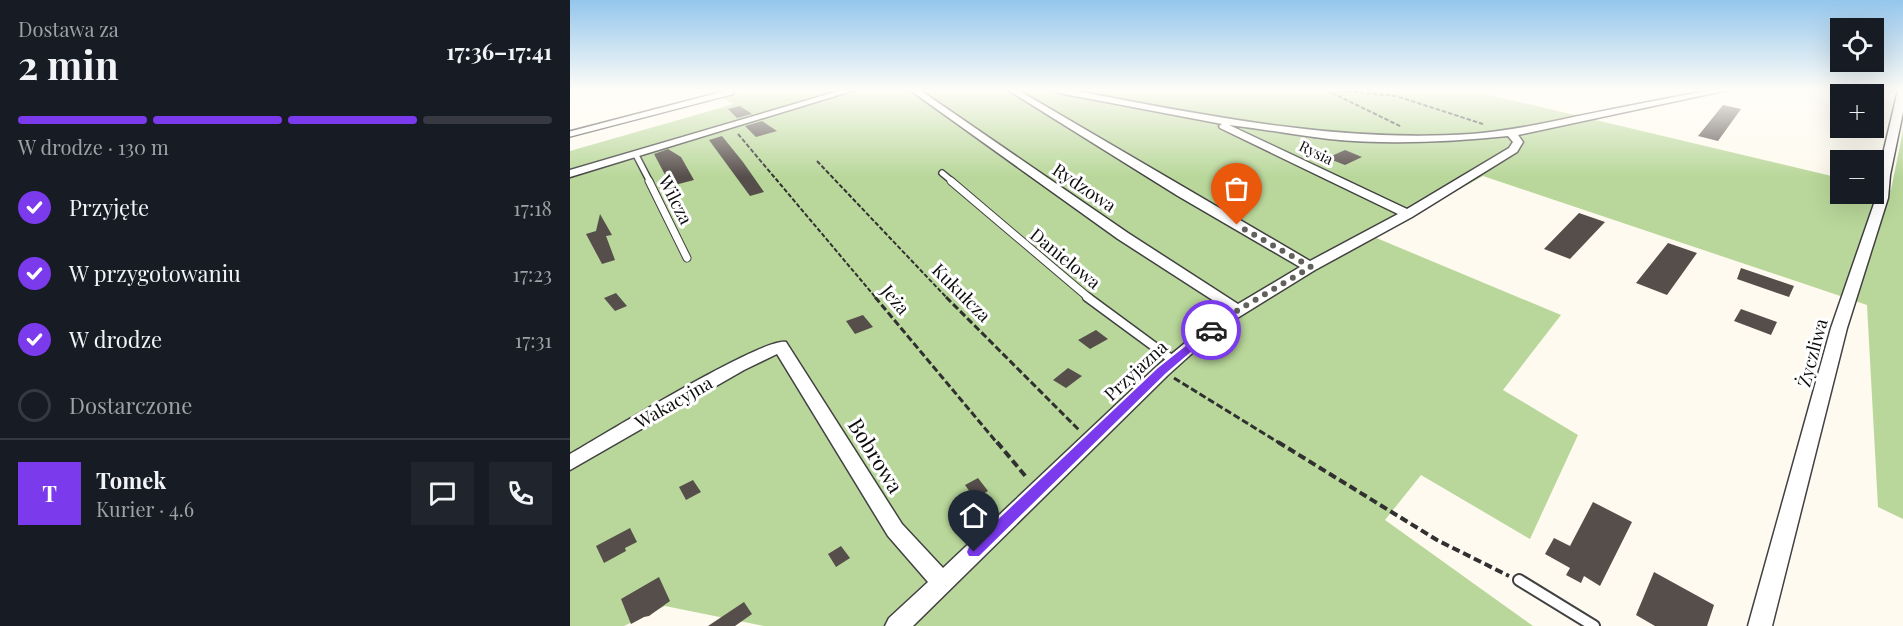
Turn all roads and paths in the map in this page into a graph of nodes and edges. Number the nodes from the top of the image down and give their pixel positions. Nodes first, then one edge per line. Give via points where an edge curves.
1 (626, 119) edge
2 (753, 119) edge
3 (957, 119) edge
4 (1060, 119) edge
5 (1211, 119) edge
6 (1212, 119) edge
7 (1387, 119) edge
8 (1470, 119) edge
9 (1579, 119) edge
10 (1896, 119) edge
11 (731, 126) junction
12 (1511, 133) junction
13 (570, 134) edge
14 (1427, 138) junction
15 (636, 155) junction
16 (817, 160) dead end
17 (942, 173) dead end
18 (570, 174) edge
19 (1408, 214) junction
20 (687, 258) dead end
21 (1311, 267) junction
22 (1238, 310) junction
23 (780, 346) joint
24 (1168, 366) junction
25 (1090, 441) junction
26 (570, 463) edge
27 (1039, 492) junction
28 (1519, 580) joint
29 (942, 582) junction
30 (897, 626) edge
31 (1594, 626) edge
32 (1760, 626) edge

1 - 13 lane
2 - 11 street
3 - 22 street, Rydzowa
4 - 21 street
5 - 19 street, Rysia
6 - 14 street via 1330,136
7 - 14 path
8 - 12 path
9 - 12 street
10 - 32 street, Życzliwa via 1882,198 1839,328
11 - 15 street
11 - 27 path, Jeża
12 - 14 street
12 - 19 street, Przyjazna via 1518,142 1513,150
15 - 18 street
15 - 20 lane, Wilcza
16 - 25 path, Kukułcza via 913,264
17 - 24 lane, Danielowa
19 - 21 street, Przyjazna
21 - 22 street, Przyjazna
22 - 24 street, Przyjazna
23 - 26 street, Wakacyjna
23 - 29 street, Bobrowa via 895,530
24 - 25 street, Przyjazna
24 - 28 path via 1437,540
25 - 27 street, Przyjazna
27 - 29 street, Przyjazna
28 - 31 lane
29 - 30 street, Przyjazna

